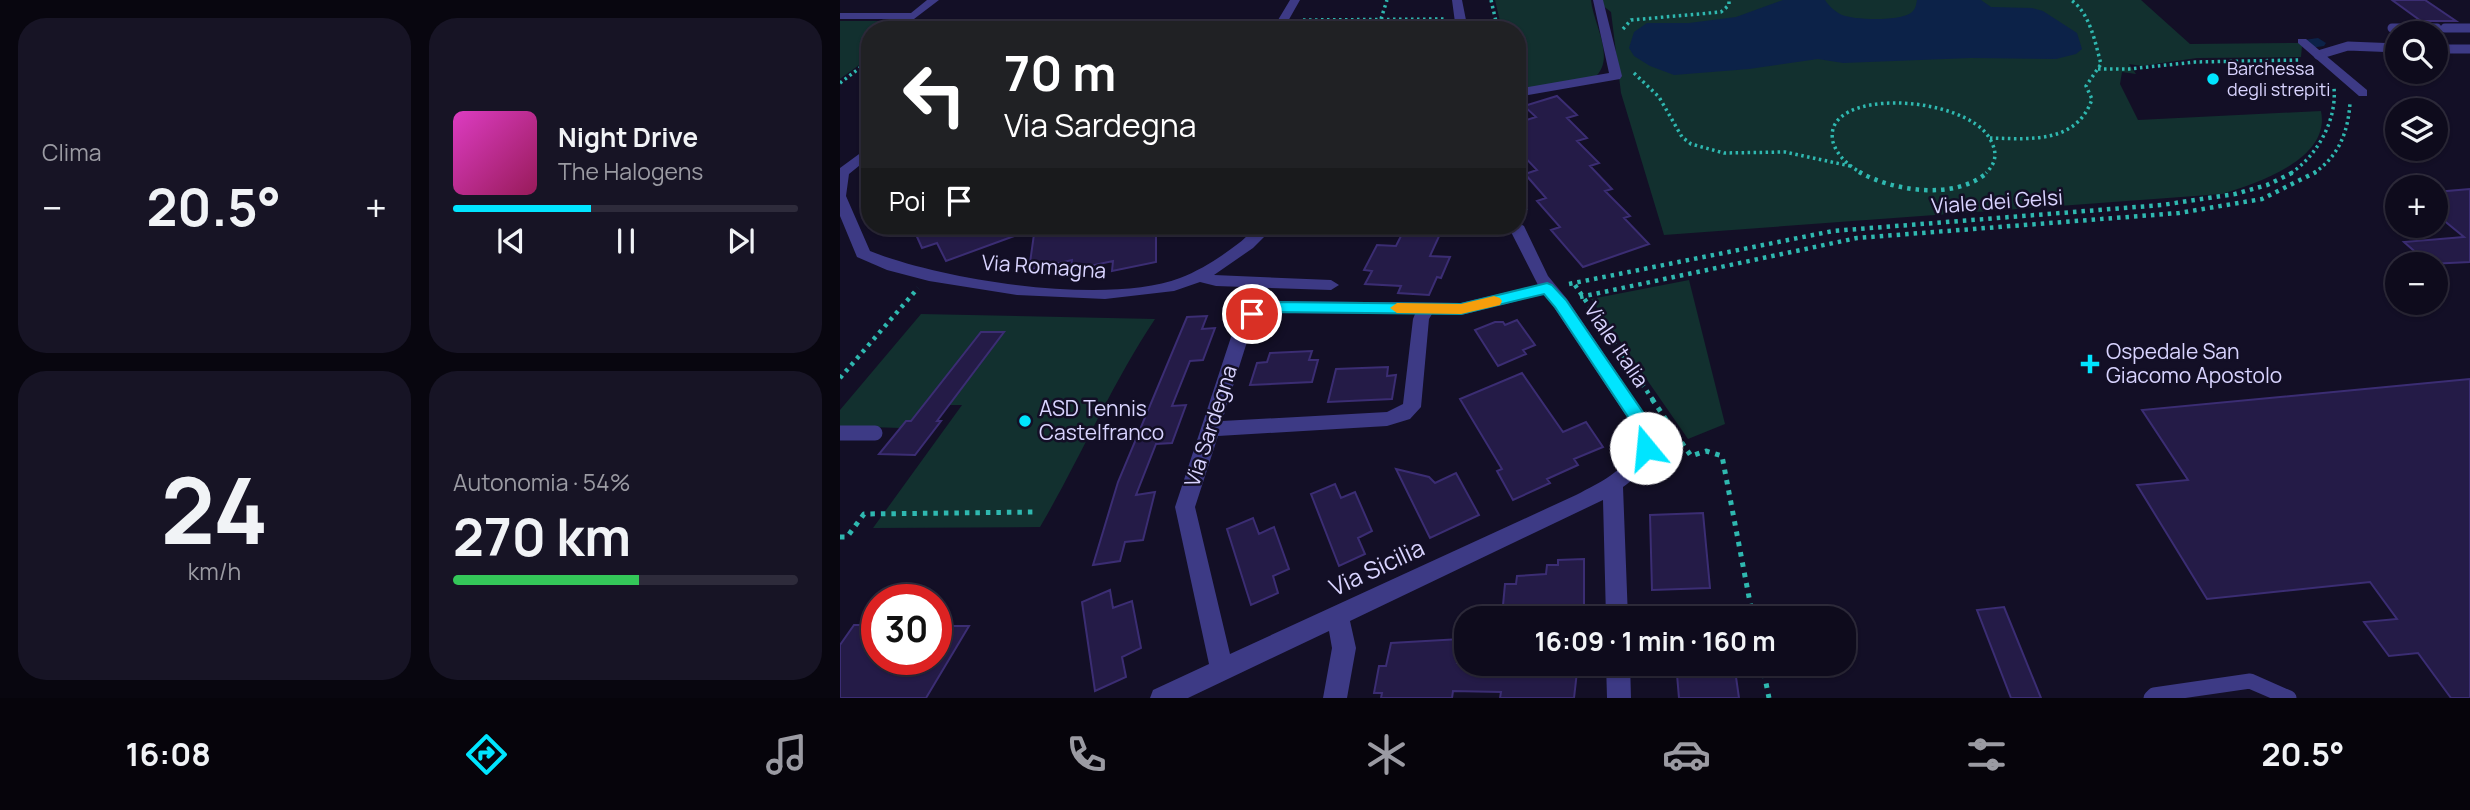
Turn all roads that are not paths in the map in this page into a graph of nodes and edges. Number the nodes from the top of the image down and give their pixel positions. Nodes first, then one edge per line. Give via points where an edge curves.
1 (934, 0) edge
2 (1295, 0) edge
3 (1457, 0) edge
4 (1598, 0) edge
5 (840, 16) edge
6 (1277, 21) edge
7 (1460, 21) edge
8 (2448, 28) edge
9 (2470, 28) edge
10 (2302, 41) dead end
11 (2385, 47) edge
12 (2448, 49) edge
13 (2470, 49) edge
14 (2321, 58) junction
15 (2358, 89) road end
16 (1526, 91) edge
17 (861, 157) edge
18 (840, 196) edge
19 (1257, 235) edge
20 (1520, 235) edge
21 (1198, 276) junction
22 (1331, 285) dead end
23 (1547, 288) junction
24 (1427, 309) junction
25 (1209, 429) junction
26 (840, 433) edge
27 (875, 433) dead end
28 (1613, 484) junction
29 (1617, 606) edge
30 (1337, 615) junction
31 (1222, 670) junction
32 (1618, 676) edge
33 (1162, 698) edge
34 (1335, 698) edge
35 (1619, 698) edge
36 (2151, 698) edge
37 (2289, 698) edge

1 - 5 street via 914,16
2 - 6 street
3 - 7 street
4 - 16 street via 1616,76
8 - 9 lane
10 - 14 street
11 - 14 lane via 2348,46
12 - 13 lane
14 - 15 street
17 - 18 street, Via Romagna via 842,173
18 - 21 street, Via Romagna via 863,254 927,276 1041,291 1119,293 1174,286
19 - 21 street, Via Romagna
20 - 23 street, Viale Italia
21 - 22 street via 1216,281
23 - 24 street, Via Sardegna via 1461,309
23 - 28 street, Viale Italia via 1646,432 1642,458
24 - 25 street, Via Sardegna via 1271,307 1252,314 1244,325
24 - 25 street via 1421,320 1412,407 1403,414 1387,419
25 - 31 street, Via Sardegna via 1185,507
26 - 27 lane
28 - 29 street
28 - 30 street, Via Sicilia
30 - 31 street, Via Sicilia
30 - 34 street via 1344,648
31 - 33 street, Via Sicilia
32 - 35 street
36 - 37 lane via 2250,681

